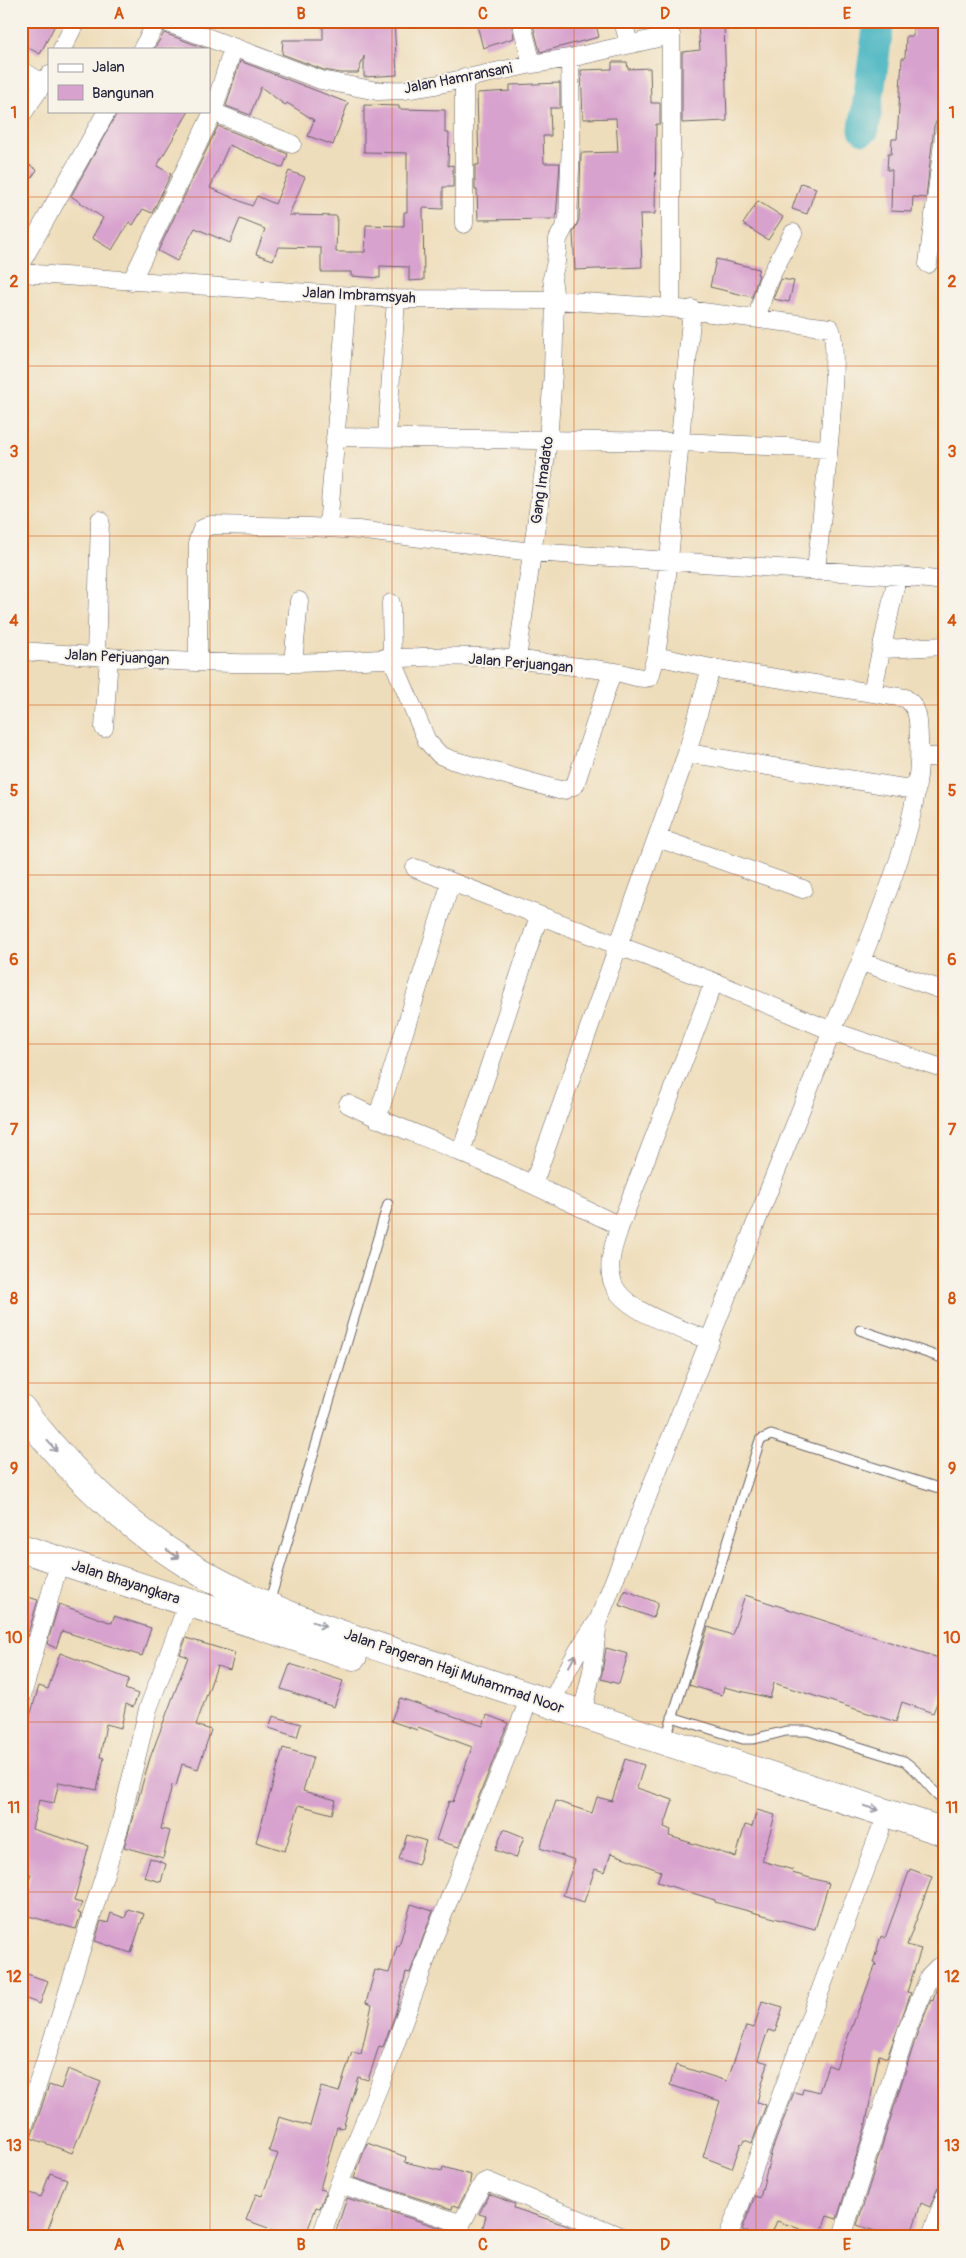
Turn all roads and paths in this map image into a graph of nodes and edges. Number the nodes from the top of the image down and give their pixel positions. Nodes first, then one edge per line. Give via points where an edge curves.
1 (76, 21) edge
2 (158, 21) edge
3 (163, 21) edge
4 (521, 21) edge
5 (623, 21) edge
6 (629, 44) junction
7 (62, 48) edge
8 (143, 48) edge
9 (233, 48) junction
10 (570, 58) junction
11 (532, 64) junction
12 (21, 70) edge
13 (464, 77) junction
14 (46, 79) edge
15 (106, 112) edge
16 (212, 112) junction
17 (21, 116) edge
18 (945, 127) edge
19 (292, 144) dead end
20 (941, 182) edge
21 (464, 224) dead end
22 (792, 232) dead end
23 (21, 264) edge
24 (928, 264) dead end
25 (21, 273) edge
26 (131, 282) junction
27 (347, 296) junction
28 (396, 299) junction
29 (555, 300) junction
30 (671, 308) junction
31 (695, 310) junction
32 (756, 318) junction
33 (335, 437) junction
34 (387, 438) junction
35 (548, 440) junction
36 (681, 442) junction
37 (828, 449) junction
38 (100, 520) dead end
39 (328, 528) junction
40 (532, 552) junction
41 (669, 560) junction
42 (816, 570) junction
43 (945, 581) edge
44 (895, 587) dead end
45 (299, 601) dead end
46 (391, 603) dead end
47 (945, 646) edge
48 (883, 649) junction
49 (21, 651) edge
50 (656, 656) junction
51 (102, 657) junction
52 (392, 659) junction
53 (517, 660) junction
54 (198, 662) junction
55 (293, 663) junction
56 (711, 668) junction
57 (612, 672) junction
58 (872, 693) junction
59 (104, 728) dead end
60 (687, 753) junction
61 (920, 757) junction
62 (945, 757) edge
63 (916, 790) junction
64 (658, 838) junction
65 (416, 868) dead end
66 (452, 882) junction
67 (803, 889) dead end
68 (539, 916) junction
69 (620, 946) junction
70 (862, 962) junction
71 (714, 982) junction
72 (945, 991) edge
73 (832, 1031) junction
74 (945, 1069) edge
75 (348, 1104) dead end
76 (377, 1119) junction
77 (461, 1152) junction
78 (533, 1185) junction
79 (388, 1204) dead end
80 (620, 1226) junction
81 (860, 1330) dead end
82 (710, 1341) junction
83 (945, 1359) edge
84 (21, 1408) edge
85 (945, 1490) edge
86 (21, 1548) edge
87 (60, 1560) junction
88 (188, 1603) junction
89 (268, 1605) junction
90 (230, 1617) joint
91 (598, 1621) junction
92 (21, 1699) edge
93 (538, 1707) junction
94 (582, 1714) junction
95 (672, 1745) junction
96 (945, 1801) edge
97 (880, 1831) junction
98 (945, 1832) edge
99 (945, 1851) edge
100 (945, 1968) edge
101 (21, 2134) edge
102 (339, 2184) junction
103 (945, 2196) edge
104 (585, 2230) edge
105 (462, 2231) edge
106 (321, 2237) edge
107 (622, 2237) edge
108 (728, 2237) edge
109 (842, 2237) edge
110 (931, 2237) edge

1 - 7 street
2 - 8 street
3 - 9 street, Jalan Hamransani
4 - 11 street
5 - 6 street
6 - 10 street, Jalan Hamransani
6 - 30 street, Jalan Hamransani via 671,35
9 - 13 street, Jalan Hamransani via 320,80 377,91 404,90
9 - 16 street
10 - 11 street, Jalan Hamransani
10 - 29 street, Gang Imadato via 568,220 558,239 552,278
11 - 13 street, Jalan Hamransani
12 - 14 street
13 - 21 street
14 - 17 street
15 - 23 street
16 - 19 street
16 - 26 street
18 - 20 street
20 - 24 street
22 - 32 street via 767,283
25 - 26 street, Jalan Imbramsyah
26 - 27 street, Jalan Imbramsyah
27 - 28 street, Jalan Imbramsyah
27 - 33 street
28 - 29 street, Jalan Imbramsyah
28 - 34 street
29 - 30 street, Jalan Imbramsyah
29 - 35 street, Gang Imadato
30 - 31 street, Jalan Imbramsyah
31 - 32 street, Jalan Imbramsyah
31 - 36 street, Jalan Perjuangan
32 - 37 street, Jalan Imbramsyah via 821,326 833,331
33 - 34 street
33 - 39 street
34 - 35 street
35 - 36 street
35 - 40 street, Gang Imadato
36 - 37 street
36 - 41 street, Jalan Perjuangan
37 - 42 street
38 - 51 street
39 - 40 street
39 - 54 street via 211,526 202,530 198,540
40 - 41 street
40 - 53 street, Gang Imadato
41 - 42 street
41 - 50 street, Jalan Perjuangan
42 - 43 street
44 - 48 street
45 - 55 street
46 - 52 street
47 - 48 street
48 - 58 street
49 - 51 street, Jalan Perjuangan
50 - 56 street
50 - 57 street, Jalan Perjuangan via 652,674 647,678
51 - 54 street, Jalan Perjuangan
51 - 59 street
52 - 53 street, Jalan Perjuangan
52 - 55 street, Jalan Perjuangan
52 - 57 street via 427,741 440,755 558,790 575,785
53 - 57 street, Jalan Perjuangan
54 - 55 street, Jalan Perjuangan
56 - 58 street
56 - 60 street
58 - 61 street via 905,698 912,703 918,718
60 - 63 street
60 - 64 street
61 - 62 street
61 - 63 street
63 - 70 street via 908,832
64 - 67 street
64 - 69 street
65 - 66 street
66 - 68 street
66 - 76 street
68 - 69 street
68 - 77 street
69 - 71 street
69 - 78 street
70 - 72 street
70 - 73 street
71 - 73 street
71 - 80 street
73 - 74 street
73 - 82 street
75 - 76 street
76 - 77 street
77 - 78 street
78 - 80 street
79 - 89 lane
80 - 82 street via 610,1266 612,1282 620,1296 651,1316
81 - 83 lane
82 - 91 street
84 -> 89 main road, Jalan Pangeran Haji Muhammad Noor via 70,1466 144,1535 237,1592
85 - 95 lane via 771,1435 760,1440
86 - 87 main road, Jalan Bhayangkara
87 - 88 main road, Jalan Bhayangkara
87 - 92 street
88 - 90 main road, Jalan Bhayangkara
88 - 101 street via 148,1710 120,1825
89 -> 93 main road, Jalan Pangeran Haji Muhammad Noor
90 - 93 main road, Jalan Pangeran Haji Muhammad Noor
93 -> 91 street
91 - 94 street via 592,1671
93 - 94 main road, Jalan Pangeran Haji Muhammad Noor
93 - 95 main road, Jalan Pangeran Haji Muhammad Noor
93 - 102 street via 434,1937 390,2059
94 - 95 main road, Jalan Pangeran Haji Muhammad Noor
95 - 96 lane via 808,1731 904,1762 917,1770
95 - 97 main road, Jalan Pangeran Haji Muhammad Noor via 780,1795
95 -> 98 main road, Jalan Pangeran Haji Muhammad Noor
97 - 99 main road, Jalan Pangeran Haji Muhammad Noor
97 - 108 street
100 - 109 street via 938,1966 930,1975 908,2030
102 - 105 street via 454,2221
102 - 106 street
103 - 110 street
104 - 105 street via 487,2181 483,2183
104 - 107 street

